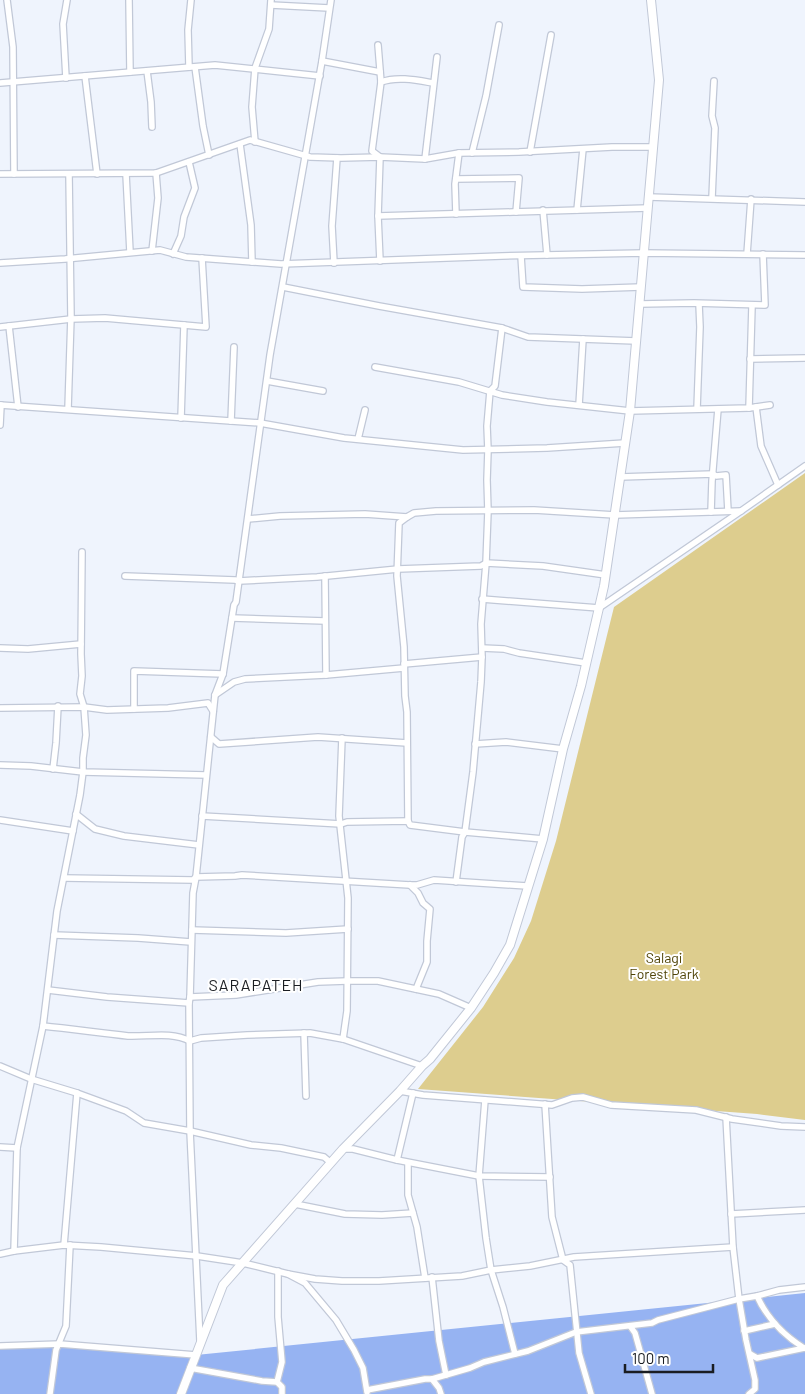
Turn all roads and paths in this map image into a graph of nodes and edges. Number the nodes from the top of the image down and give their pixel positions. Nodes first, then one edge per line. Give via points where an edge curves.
1 (6, 0) edge
2 (67, 0) edge
3 (129, 0) edge
4 (191, 0) edge
5 (331, 0) edge
6 (652, 0) edge
7 (271, 2) edge
8 (330, 8) junction
9 (499, 25) dead end
10 (551, 35) dead end
11 (378, 44) dead end
12 (437, 57) dead end
13 (322, 61) junction
14 (192, 67) junction
15 (255, 68) junction
16 (147, 71) junction
17 (130, 72) junction
18 (380, 72) junction
19 (85, 76) junction
20 (320, 76) junction
21 (66, 78) junction
22 (714, 81) dead end
23 (14, 82) junction
24 (381, 82) junction
25 (0, 83) edge
26 (433, 83) junction
27 (152, 127) dead end
28 (255, 142) junction
29 (240, 144) junction
30 (653, 146) junction
31 (583, 149) junction
32 (530, 152) junction
33 (459, 153) junction
34 (472, 153) junction
35 (209, 155) junction
36 (306, 155) junction
37 (380, 157) junction
38 (336, 158) junction
39 (425, 158) junction
40 (189, 162) junction
41 (156, 173) junction
42 (0, 174) edge
43 (14, 174) junction
44 (69, 174) junction
45 (97, 174) junction
46 (126, 174) junction
47 (456, 179) junction
48 (649, 197) junction
49 (712, 198) junction
50 (752, 199) junction
51 (805, 202) edge
52 (648, 208) junction
53 (543, 210) junction
54 (577, 210) junction
55 (516, 212) junction
56 (456, 214) junction
57 (378, 216) junction
58 (152, 251) junction
59 (130, 252) junction
60 (644, 252) junction
61 (174, 254) junction
62 (747, 254) junction
63 (763, 254) junction
64 (547, 255) junction
65 (805, 255) edge
66 (521, 256) junction
67 (202, 258) junction
68 (70, 259) junction
69 (380, 261) junction
70 (252, 262) junction
71 (0, 263) edge
72 (334, 263) junction
73 (287, 264) junction
74 (283, 287) junction
75 (641, 287) junction
76 (640, 304) junction
77 (699, 304) junction
78 (752, 306) junction
79 (71, 319) junction
80 (184, 325) junction
81 (9, 326) junction
82 (0, 327) edge
83 (502, 328) junction
84 (583, 340) junction
85 (636, 341) junction
86 (234, 346) dead end
87 (750, 358) junction
88 (805, 358) edge
89 (375, 367) dead end
90 (267, 381) junction
91 (322, 391) dead end
92 (490, 391) junction
93 (0, 405) edge
94 (770, 405) dead end
95 (579, 406) junction
96 (18, 407) junction
97 (756, 407) junction
98 (718, 408) junction
99 (748, 408) junction
100 (68, 409) junction
101 (697, 409) junction
102 (365, 410) dead end
103 (630, 411) junction
104 (181, 418) junction
105 (231, 421) junction
106 (260, 423) junction
107 (0, 425) edge
108 (358, 439) junction
109 (625, 443) junction
110 (488, 450) junction
111 (805, 466) edge
112 (713, 474) junction
113 (620, 477) junction
114 (778, 485) junction
115 (488, 511) junction
116 (728, 511) junction
117 (741, 511) junction
118 (711, 512) junction
119 (616, 514) junction
120 (407, 517) junction
121 (248, 519) junction
122 (82, 552) dead end
123 (486, 563) junction
124 (398, 569) junction
125 (606, 575) junction
126 (125, 576) dead end
127 (325, 576) junction
128 (239, 581) junction
129 (482, 599) junction
130 (599, 608) junction
131 (232, 618) junction
132 (325, 621) junction
133 (81, 644) junction
134 (0, 648) edge
135 (482, 648) junction
136 (482, 658) junction
137 (586, 663) junction
138 (404, 666) junction
139 (222, 674) junction
140 (326, 675) junction
141 (215, 695) junction
142 (58, 706) junction
143 (84, 707) junction
144 (0, 708) edge
145 (134, 709) junction
146 (214, 711) junction
147 (211, 737) junction
148 (342, 738) junction
149 (407, 743) junction
150 (475, 744) junction
151 (563, 749) junction
152 (0, 765) edge
153 (53, 769) junction
154 (83, 772) junction
155 (206, 775) junction
156 (76, 814) junction
157 (202, 816) junction
158 (0, 820) edge
159 (408, 821) junction
160 (341, 824) junction
161 (73, 831) junction
162 (465, 832) junction
163 (543, 839) junction
164 (199, 845) junction
165 (196, 877) junction
166 (64, 878) junction
167 (346, 881) junction
168 (456, 882) junction
169 (410, 885) junction
170 (527, 886) junction
171 (348, 929) junction
172 (192, 930) junction
173 (54, 935) junction
174 (191, 942) junction
175 (347, 981) junction
176 (416, 989) junction
177 (48, 990) junction
178 (190, 1000) junction
179 (471, 1008) junction
180 (43, 1026) junction
181 (304, 1033) junction
182 (343, 1039) junction
183 (190, 1041) junction
184 (0, 1066) edge
185 (422, 1066) junction
186 (31, 1079) junction
187 (400, 1091) junction
188 (77, 1093) junction
189 (413, 1093) junction
190 (306, 1096) dead end
191 (485, 1100) junction
192 (545, 1104) junction
193 (726, 1117) junction
194 (805, 1127) edge
195 (190, 1131) junction
196 (0, 1147) edge
197 (17, 1148) junction
198 (344, 1149) junction
199 (397, 1160) junction
200 (331, 1163) junction
201 (408, 1163) junction
202 (479, 1176) junction
203 (550, 1177) junction
204 (295, 1204) junction
205 (805, 1210) edge
206 (413, 1213) junction
207 (731, 1214) junction
208 (67, 1245) junction
209 (733, 1247) junction
210 (14, 1251) junction
211 (0, 1254) edge
212 (197, 1256) junction
213 (563, 1260) junction
214 (243, 1263) junction
215 (491, 1270) junction
216 (278, 1271) junction
217 (288, 1274) junction
218 (428, 1278) junction
219 (805, 1287) edge
220 (757, 1296) junction
221 (739, 1299) junction
222 (775, 1324) junction
223 (630, 1326) junction
224 (744, 1331) junction
225 (576, 1332) junction
226 (200, 1343) junction
227 (60, 1344) junction
228 (0, 1346) edge
229 (804, 1348) edge
230 (515, 1354) junction
231 (750, 1354) junction
232 (196, 1355) junction
233 (190, 1368) junction
234 (446, 1375) junction
235 (432, 1379) junction
236 (277, 1382) junction
237 (367, 1392) edge
238 (50, 1394) edge
239 (181, 1394) edge
240 (282, 1394) edge
241 (441, 1394) edge
242 (591, 1394) edge
243 (652, 1394) edge
244 (749, 1394) edge

1 - 23 street via 14,48
2 - 21 street via 64,24
3 - 17 street
4 - 14 street via 188,30
5 - 8 street
6 - 30 street via 659,80
7 - 8 street
7 - 15 street via 268,29
8 - 13 street
9 - 34 street
10 - 32 street
11 - 18 street
12 - 26 street
13 - 18 street
13 - 20 street
14 - 15 street
14 - 16 street
14 - 35 street
15 - 20 street
15 - 28 street via 252,107
16 - 17 street
16 - 27 street
17 - 19 street
18 - 24 street
19 - 21 street
19 - 45 street
20 - 36 street
21 - 23 street
22 - 49 street
23 - 25 street
23 - 43 street
24 - 26 street via 408,79
24 - 37 street via 372,151
26 - 39 street
28 - 29 street via 250,140
28 - 36 street
29 - 35 street
29 - 70 street via 251,225
30 - 31 street
30 - 48 street
31 - 32 street
31 - 54 street
32 - 34 street
33 - 34 street
33 - 39 street
33 - 47 street
35 - 40 street
36 - 38 street
36 - 73 street
37 - 38 street
37 - 39 street
37 - 57 street
38 - 72 street via 332,226
40 - 41 street
40 - 61 street via 195,188
41 - 46 street
41 - 58 street via 158,198
42 - 43 street
43 - 44 street
44 - 45 street
44 - 68 street
45 - 46 street
46 - 59 street
47 - 55 street via 519,178
47 - 56 street
48 - 49 street
48 - 52 street
49 - 50 street
50 - 51 street
50 - 62 street
52 - 54 street
52 - 60 street
53 - 54 street
53 - 55 street
53 - 64 street
55 - 56 street
56 - 57 street
57 - 69 street
58 - 59 street
58 - 61 street
59 - 68 street
60 - 62 street
60 - 64 street
60 - 75 street
61 - 67 street
62 - 63 street
63 - 65 street
63 - 78 street via 765,305
64 - 66 street
66 - 69 street
66 - 75 street via 523,287
67 - 70 street
67 - 80 street via 206,327
68 - 71 street
68 - 79 street
69 - 72 street
70 - 73 street
72 - 73 street
73 - 74 street
74 - 83 street
74 - 90 street
75 - 76 street
76 - 77 street
76 - 85 street
77 - 78 street
77 - 101 street
78 - 87 street
79 - 80 street via 104,318
79 - 81 street
79 - 100 street
80 - 104 street
81 - 82 street
81 - 96 street
83 - 84 street via 528,337
83 - 92 street via 495,386
84 - 85 street
84 - 95 street
85 - 103 street
86 - 105 street
87 - 88 street
87 - 99 street
89 - 92 street
90 - 91 street
90 - 106 street
92 - 95 street
92 - 110 street
93 - 96 street
93 - 107 street
94 - 97 street
95 - 103 street
96 - 100 street
97 - 99 street
97 - 114 street via 761,446
98 - 99 street
98 - 101 street
98 - 112 street
100 - 104 street
101 - 103 street
102 - 108 street
103 - 109 street
104 - 105 street
105 - 106 street
106 - 108 street
106 - 121 street
108 - 110 street
109 - 110 street
109 - 113 street
110 - 115 street
111 - 114 street
112 - 113 street
112 - 116 street via 726,475
112 - 118 street
113 - 119 street
114 - 117 street
115 - 119 street
115 - 120 street via 436,511
115 - 123 street
116 - 117 street
116 - 118 street
117 - 130 street
118 - 119 street
119 - 125 street
120 - 121 street via 365,514
120 - 124 street via 399,523
121 - 128 street
122 - 133 street
123 - 124 street via 481,566
123 - 125 street via 543,566
123 - 129 street
124 - 127 street
124 - 138 street
125 - 130 street
126 - 128 street
127 - 128 street
127 - 132 street
128 - 131 street
129 - 130 street
129 - 135 street
130 - 137 street
131 - 132 street
131 - 139 street
132 - 140 street
133 - 134 street
133 - 143 street via 80,694
135 - 136 street
135 - 137 street
136 - 138 street
136 - 150 street
137 - 151 street
138 - 140 street
138 - 149 street
139 - 141 street
139 - 145 street via 134,671
140 - 141 street via 245,679 234,682
141 - 146 street
142 - 143 street
142 - 144 street
142 - 153 street
143 - 145 street
143 - 154 street
145 - 146 street via 208,703
146 - 147 street
147 - 148 street via 219,744
147 - 155 street
148 - 149 street
148 - 160 street
149 - 159 street
150 - 151 street via 506,742
150 - 162 street
151 - 163 street
152 - 153 street
153 - 154 street
154 - 155 street
154 - 156 street
155 - 157 street
156 - 161 street
156 - 164 street via 95,829 124,836
157 - 160 street
157 - 164 street
158 - 161 street
159 - 160 street
159 - 162 street via 410,825
160 - 167 street
161 - 166 street
162 - 163 street
162 - 168 street
163 - 170 street
164 - 165 street
165 - 166 street via 193,880
165 - 167 street via 242,875
165 - 172 street
166 - 173 street
167 - 169 street
167 - 171 street
168 - 169 street via 434,880
168 - 170 street
169 - 176 street via 430,909 427,962
170 - 179 street via 510,945
171 - 172 street via 286,933
171 - 175 street
172 - 174 street
173 - 174 street
173 - 177 street
174 - 178 street
175 - 176 street via 378,981
175 - 178 street
175 - 182 street
176 - 179 street via 439,994
177 - 178 street via 114,998
177 - 180 street
178 - 183 street
179 - 185 street
180 - 183 street via 130,1036 182,1037
180 - 186 street
181 - 182 street
181 - 183 street
181 - 190 street
182 - 185 street
183 - 195 street
184 - 186 street
185 - 187 street
186 - 188 street
186 - 197 street
187 - 189 street
187 - 198 street
188 - 195 street via 126,1111 144,1123
188 - 208 street
189 - 191 street
189 - 199 street
191 - 192 street
191 - 202 street
192 - 193 street via 583,1097 611,1105 696,1110
192 - 203 street
193 - 194 street
193 - 207 street
195 - 200 street via 324,1157
195 - 212 street
196 - 197 street
197 - 210 street
198 - 199 street via 353,1148
198 - 200 street
199 - 201 street
200 - 204 street
201 - 202 street
201 - 206 street via 408,1195
202 - 203 street
202 - 215 street
203 - 213 street via 552,1217
204 - 206 street via 345,1214
204 - 214 street
205 - 207 street
206 - 218 street
207 - 209 street
208 - 210 street
208 - 212 street
208 - 227 street via 66,1326
209 - 213 street
209 - 221 street
210 - 211 street
212 - 214 street
212 - 226 street
213 - 215 street
213 - 225 street via 570,1265
214 - 216 street
214 - 226 street via 223,1285
215 - 218 street
215 - 230 street
216 - 217 street
216 - 236 street via 282,1362
217 - 218 street via 342,1281
217 - 237 street via 305,1283 336,1320 362,1368
218 - 234 street
219 - 220 street
220 - 221 street
220 - 222 street via 762,1309
221 - 223 street
221 - 224 street
222 - 224 street
222 - 229 street
223 - 225 street
223 - 243 street via 635,1333
224 - 231 street
225 - 230 street
225 - 242 street
226 - 232 street
227 - 228 street
227 - 232 street
227 - 238 street via 56,1350
229 - 231 street via 757,1358
230 - 234 street
231 - 244 street via 756,1380 755,1389
232 - 233 street
233 - 236 street
233 - 239 street
234 - 235 street
235 - 237 street
235 - 241 street
236 - 240 street via 282,1387

